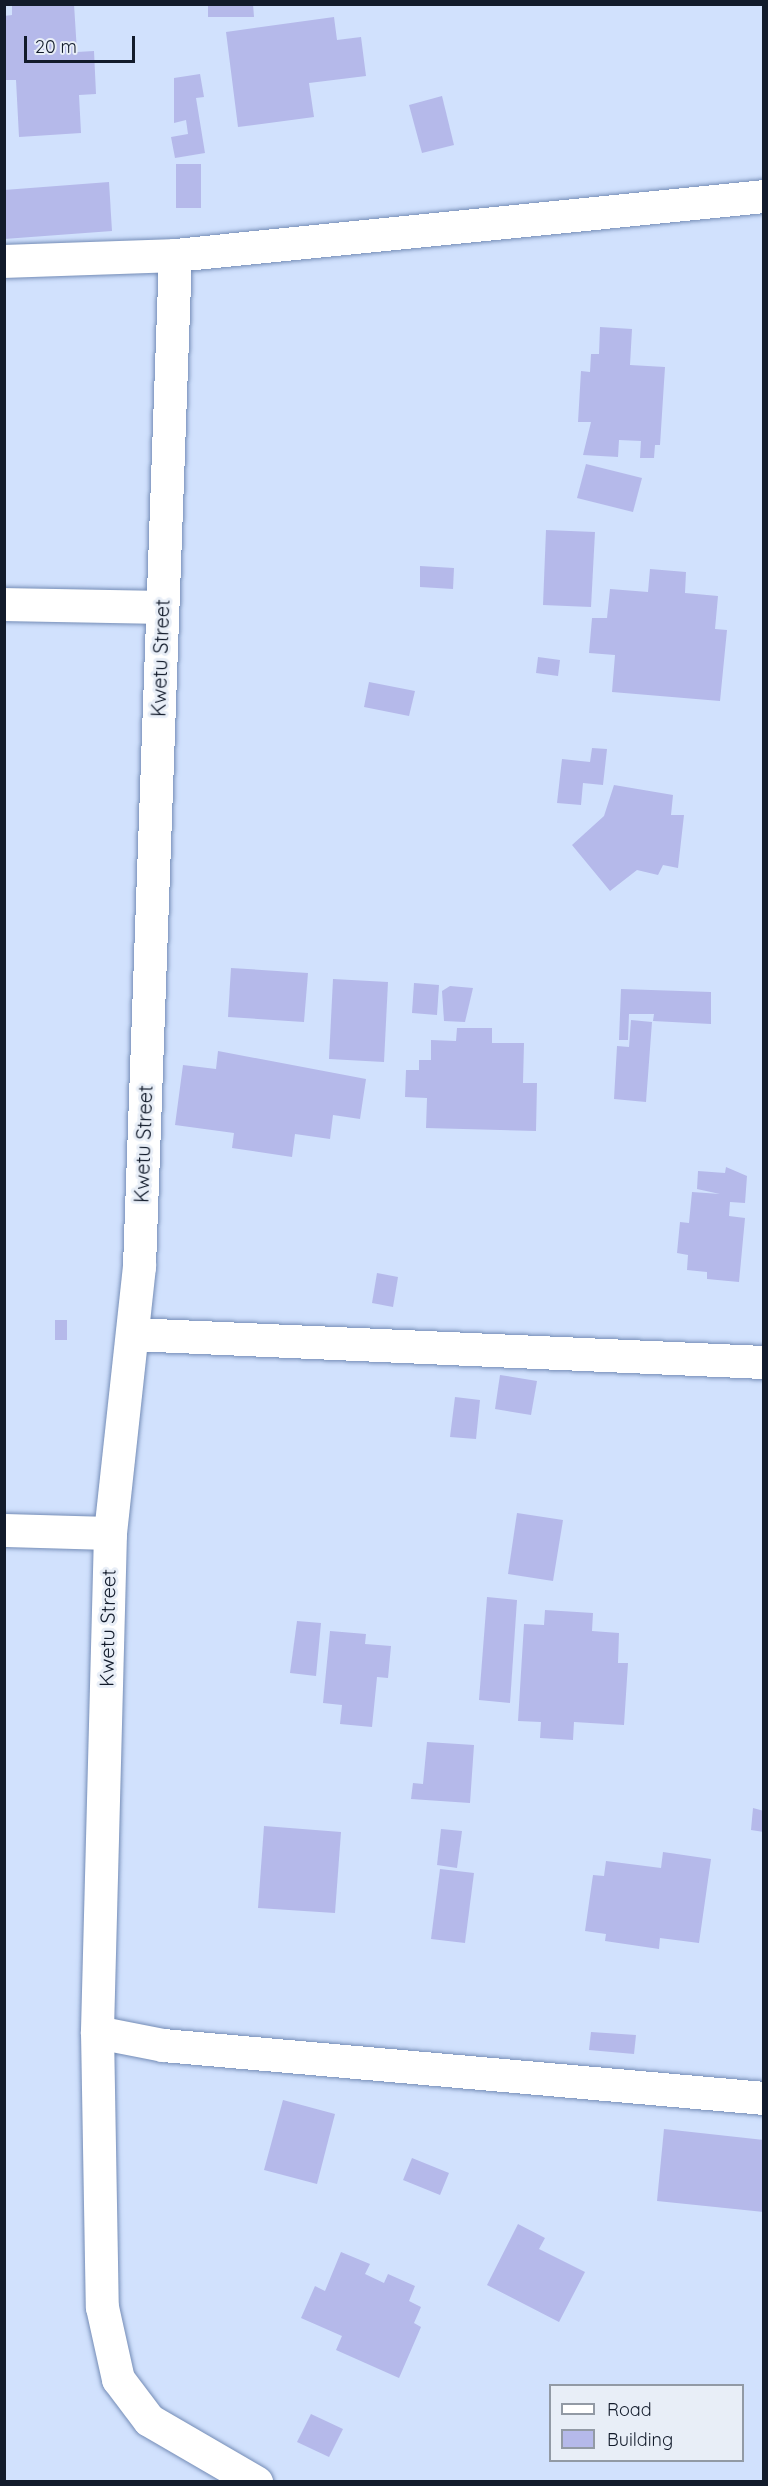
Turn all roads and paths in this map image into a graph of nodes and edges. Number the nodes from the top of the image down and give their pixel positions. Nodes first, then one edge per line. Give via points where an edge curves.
1 (764, 196) edge
2 (175, 255) junction
3 (4, 261) edge
4 (4, 604) edge
5 (161, 607) junction
6 (132, 1334) junction
7 (764, 1362) edge
8 (4, 1530) edge
9 (110, 1533) junction
10 (97, 2032) junction
11 (764, 2098) edge
12 (256, 2481) edge

1 - 2 street
2 - 3 street
2 - 5 street, Kwetu Street
4 - 5 street
5 - 6 street, Kwetu Street
6 - 7 street
6 - 9 street, Kwetu Street
8 - 9 street
9 - 10 street, Kwetu Street
10 - 11 street via 163,2045
10 - 12 street, Kwetu Street via 102,2307 118,2379 149,2420

